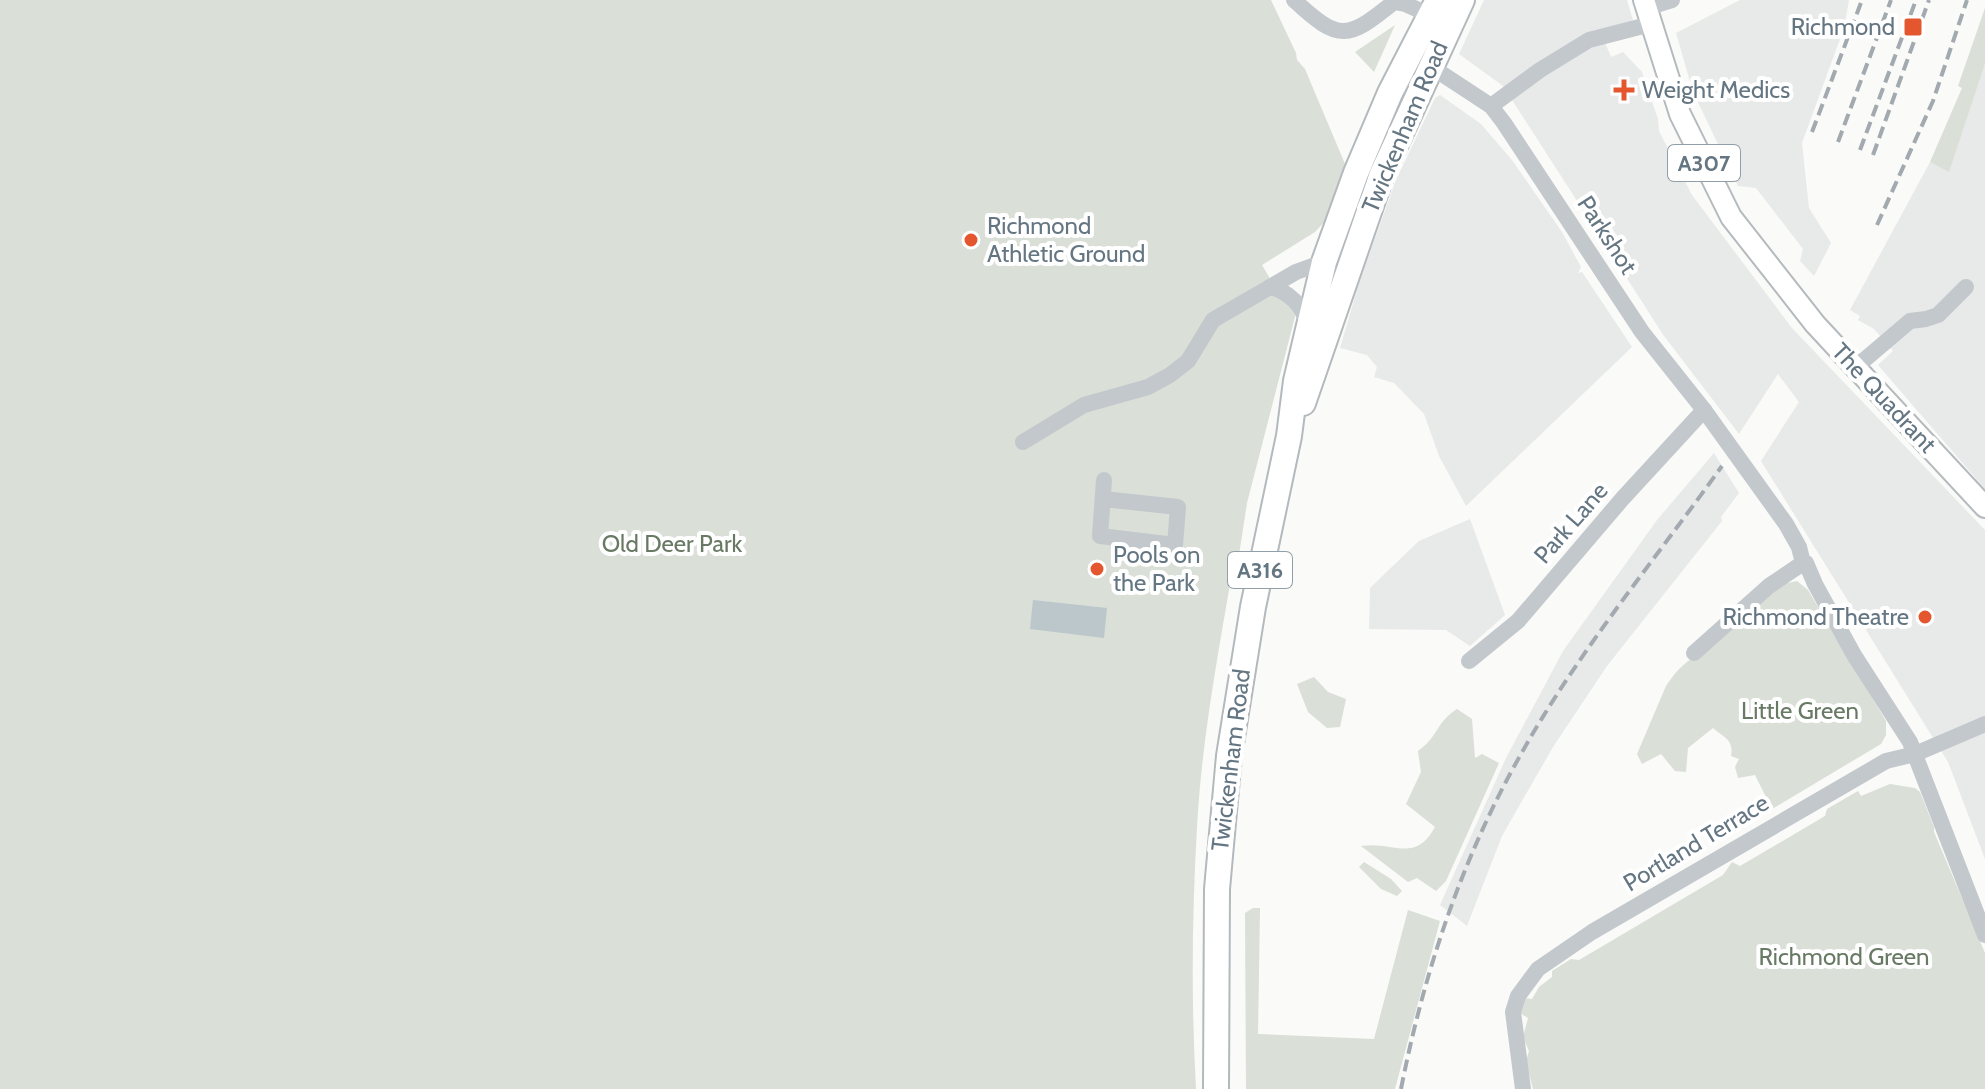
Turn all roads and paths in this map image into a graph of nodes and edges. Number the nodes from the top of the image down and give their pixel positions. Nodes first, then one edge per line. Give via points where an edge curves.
1 (1294, 0) edge
2 (1462, 0) edge
3 (1672, 0) edge
4 (1395, 1) edge
5 (1434, 7) edge
6 (1647, 11) edge
7 (1430, 66) junction
8 (1491, 106) junction
9 (1357, 242) junction
10 (1324, 262) junction
11 (1270, 287) junction
12 (1966, 287) dead end
13 (1308, 327) junction
14 (1856, 367) junction
15 (1704, 410) junction
16 (1289, 436) junction
17 (1023, 442) dead end
18 (1104, 480) dead end
19 (1103, 499) junction
20 (1985, 507) edge
21 (1803, 563) junction
22 (1694, 653) dead end
23 (1469, 661) dead end
24 (1985, 724) edge
25 (1915, 754) junction
26 (1985, 935) edge
27 (1216, 1089) edge
28 (1523, 1089) edge

1 - 4 street via 1343,32 1363,26
2 - 7 highway, Twickenham Road / A316
3 - 6 street
4 - 5 street
5 - 10 highway, Twickenham Road / A316 via 1373,133
6 - 8 street via 1589,40
6 - 14 main road, The Quadrant / A307 via 1680,114 1731,217
7 - 8 street, Parkshot
7 - 9 highway, Twickenham Road / A316
8 - 15 street, Parkshot via 1642,332
9 - 10 street
9 - 16 highway, Twickenham Road / A316 via 1312,383
10 - 11 street
10 - 13 highway, Twickenham Road / A316
11 - 13 street via 1296,302
11 - 17 street via 1213,320 1188,361 1170,375 1137,391 1084,405
12 - 14 street via 1938,315 1910,321
13 - 16 highway, Twickenham Road / A316
14 - 20 main road, The Quadrant / A307
15 - 21 street, Parkshot via 1786,524
15 - 23 street, Park Lane via 1518,621
16 - 27 highway, Twickenham Road / A316 via 1229,756 1217,889
18 - 19 street
19 - 19 street via 1178,507 1175,545 1100,536
21 - 22 street
21 - 25 street
24 - 25 street, Portland Terrace
25 - 26 street
25 - 28 street, Portland Terrace via 1886,761 1592,932 1538,969 1513,1012

